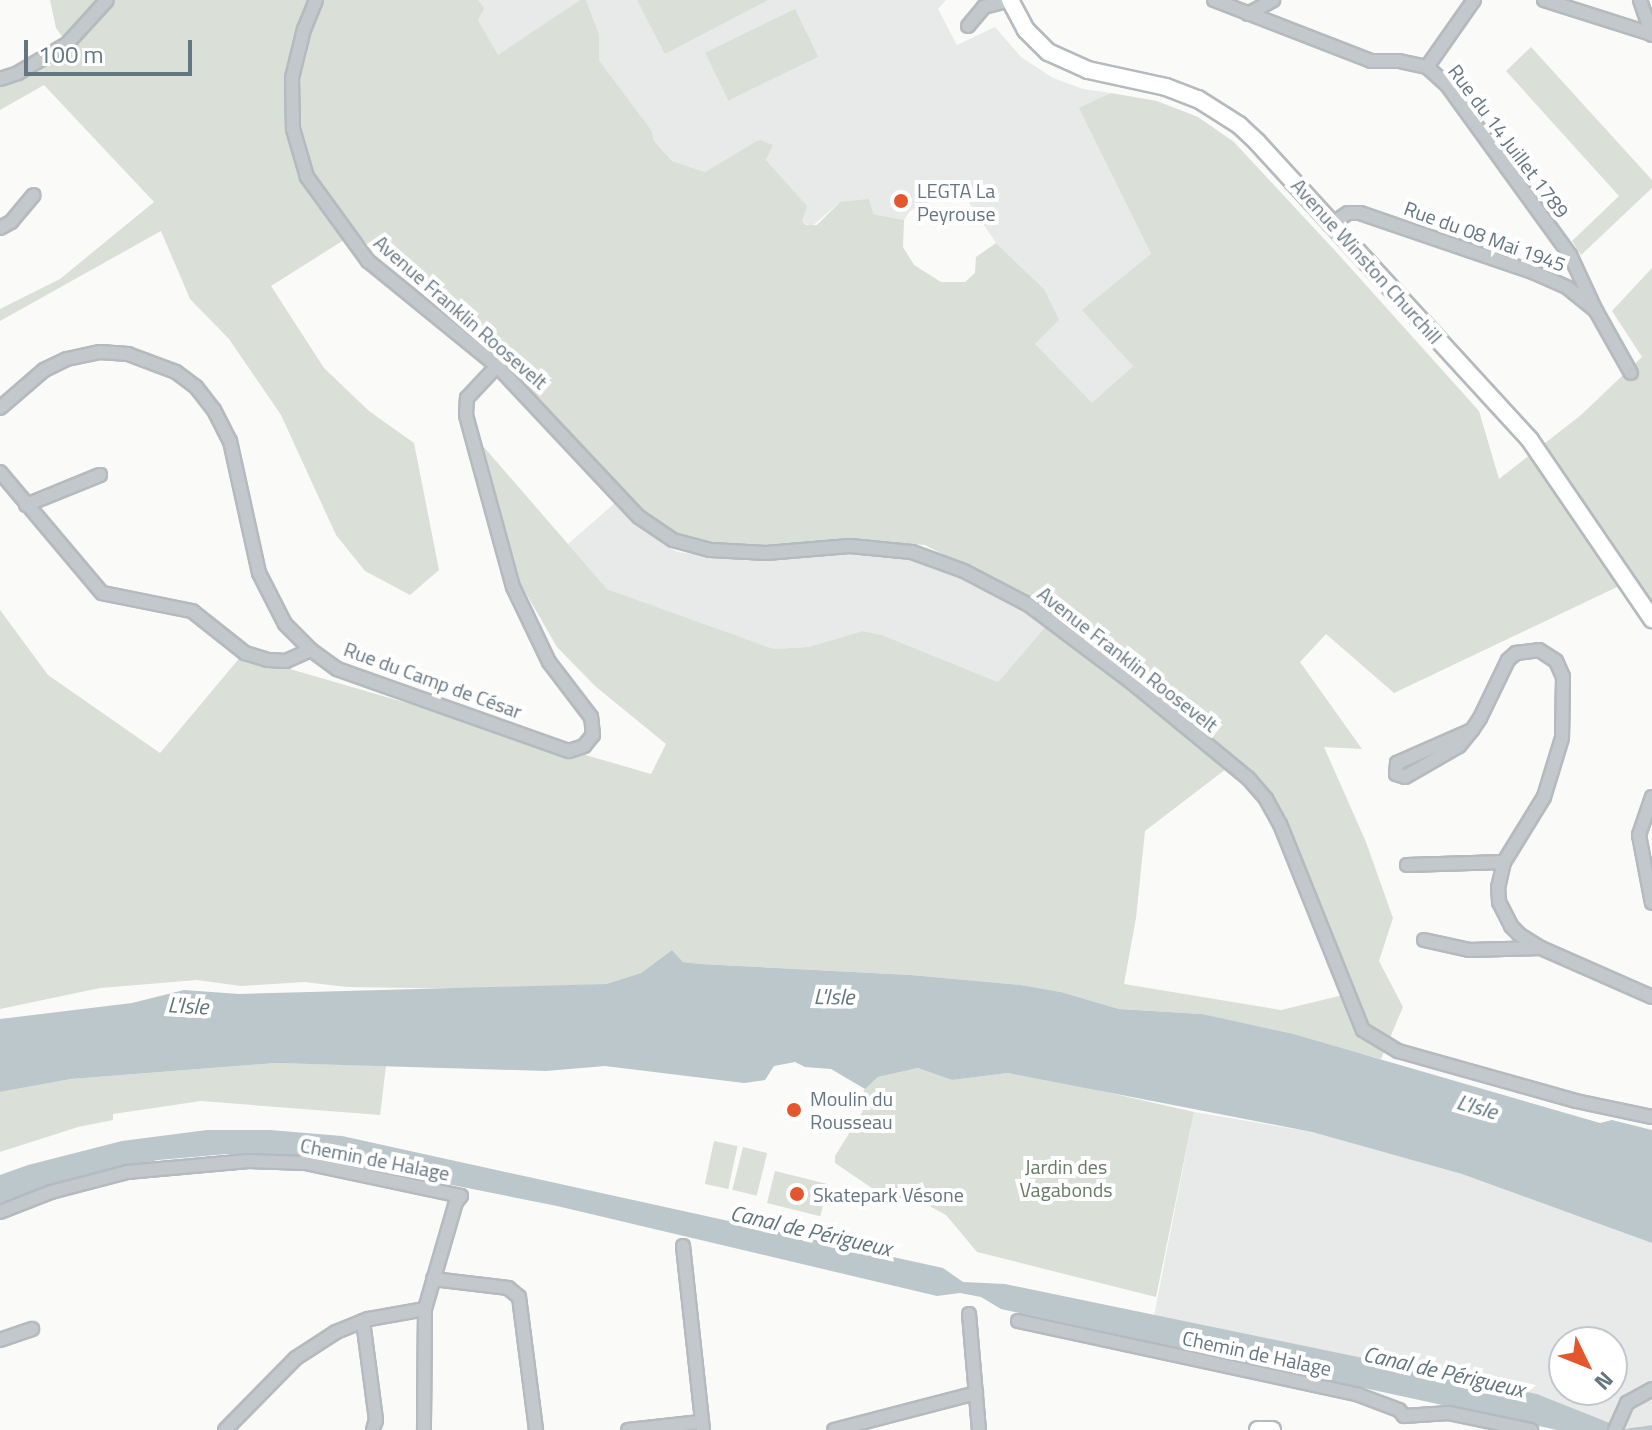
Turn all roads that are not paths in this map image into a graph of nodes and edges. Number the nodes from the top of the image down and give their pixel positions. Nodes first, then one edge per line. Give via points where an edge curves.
1 (107, 0) edge
2 (316, 0) edge
3 (1010, 0) edge
4 (1214, 0) edge
5 (1273, 0) edge
6 (1474, 0) edge
7 (1544, 0) edge
8 (1640, 0) edge
9 (1248, 14) junction
10 (968, 26) dead end
11 (1652, 34) edge
12 (1427, 67) junction
13 (0, 79) edge
14 (34, 195) dead end
15 (1333, 223) junction
16 (0, 228) edge
17 (1596, 311) junction
18 (497, 366) junction
19 (1631, 373) dead end
20 (0, 408) edge
21 (0, 472) edge
22 (100, 475) dead end
23 (26, 505) junction
24 (1652, 619) edge
25 (311, 650) junction
26 (1472, 730) junction
27 (1652, 797) edge
28 (1504, 862) junction
29 (1407, 865) dead end
30 (1652, 903) edge
31 (1424, 940) dead end
32 (1541, 948) junction
33 (1652, 997) edge
34 (1652, 1117) edge
35 (0, 1212) edge
36 (683, 1246) dead end
37 (433, 1279) junction
38 (425, 1309) junction
39 (969, 1314) dead end
40 (363, 1321) junction
41 (1018, 1321) dead end
42 (32, 1329) dead end
43 (0, 1340) edge
44 (1652, 1389) edge
45 (976, 1393) junction
46 (1404, 1416) junction
47 (702, 1426) edge
48 (1494, 1426) edge
49 (1616, 1426) edge
50 (225, 1430) edge
51 (373, 1430) edge
52 (424, 1430) edge
53 (536, 1430) edge
54 (628, 1430) edge
55 (834, 1430) edge
56 (979, 1430) edge
57 (1258, 1430) edge
58 (1272, 1430) edge
59 (1398, 1430) edge
60 (1531, 1430) edge

1 - 13 street via 67,44
2 - 18 street, Avenue Franklin Roosevelt via 292,78 293,129 307,177 368,261
3 - 10 street via 980,9
3 - 15 main road, Avenue Winston Churchill via 1026,30 1065,62 1166,87 1220,111 1257,142
4 - 9 street, Rue du 14 Juillet 1789
5 - 9 street
6 - 12 street
7 - 11 street
8 - 11 street
9 - 12 street, Rue du 14 Juillet 1789 via 1371,61
12 - 17 street, Rue du 14 Juillet 1789 via 1447,85 1570,255
14 - 16 street
15 - 17 street, Rue du 08 Mai 1945 via 1348,213 1360,213 1535,273 1568,288
15 - 24 main road, Avenue Winston Churchill via 1530,440
17 - 19 street, Rue du 08 Mai 1945
18 - 25 street, Rue du Camp de César via 467,398 466,415 513,587 549,662 591,717 593,735 584,746 569,751 337,669
18 - 34 street, Avenue Franklin Roosevelt via 639,517 673,540 711,550 766,553 850,546 912,552 964,571 1029,605 1180,722 1266,799 1363,1030 1398,1051
20 - 25 street, Rue du Camp de César via 44,370 100,352 155,362 196,387 230,441 259,573 271,601
21 - 23 street
22 - 23 street
23 - 25 street via 102,593 192,611 245,653 268,660 286,661
26 - 26 street via 1397,763 1396,774 1405,777 1436,762
26 - 28 street via 1508,660 1525,649 1539,650 1556,661 1563,677 1562,738 1544,797
27 - 30 street via 1639,835
28 - 29 street
28 - 32 street via 1498,887 1505,916 1520,935
31 - 32 street via 1469,950
32 - 33 street
35 - 37 street, Chemin de Halage via 127,1172 203,1162 305,1163 461,1196
36 - 47 street
37 - 38 street
37 - 53 street via 508,1288 519,1297
38 - 40 street
38 - 52 street
39 - 45 street
40 - 50 street via 342,1328 296,1358
40 - 51 street
41 - 46 street, Chemin de Halage via 1359,1395
42 - 43 street
44 - 49 street via 1627,1403
45 - 55 street
45 - 56 street
46 - 48 street via 1449,1413
46 - 59 street
47 - 54 street
48 - 60 street
57 - 58 main road

